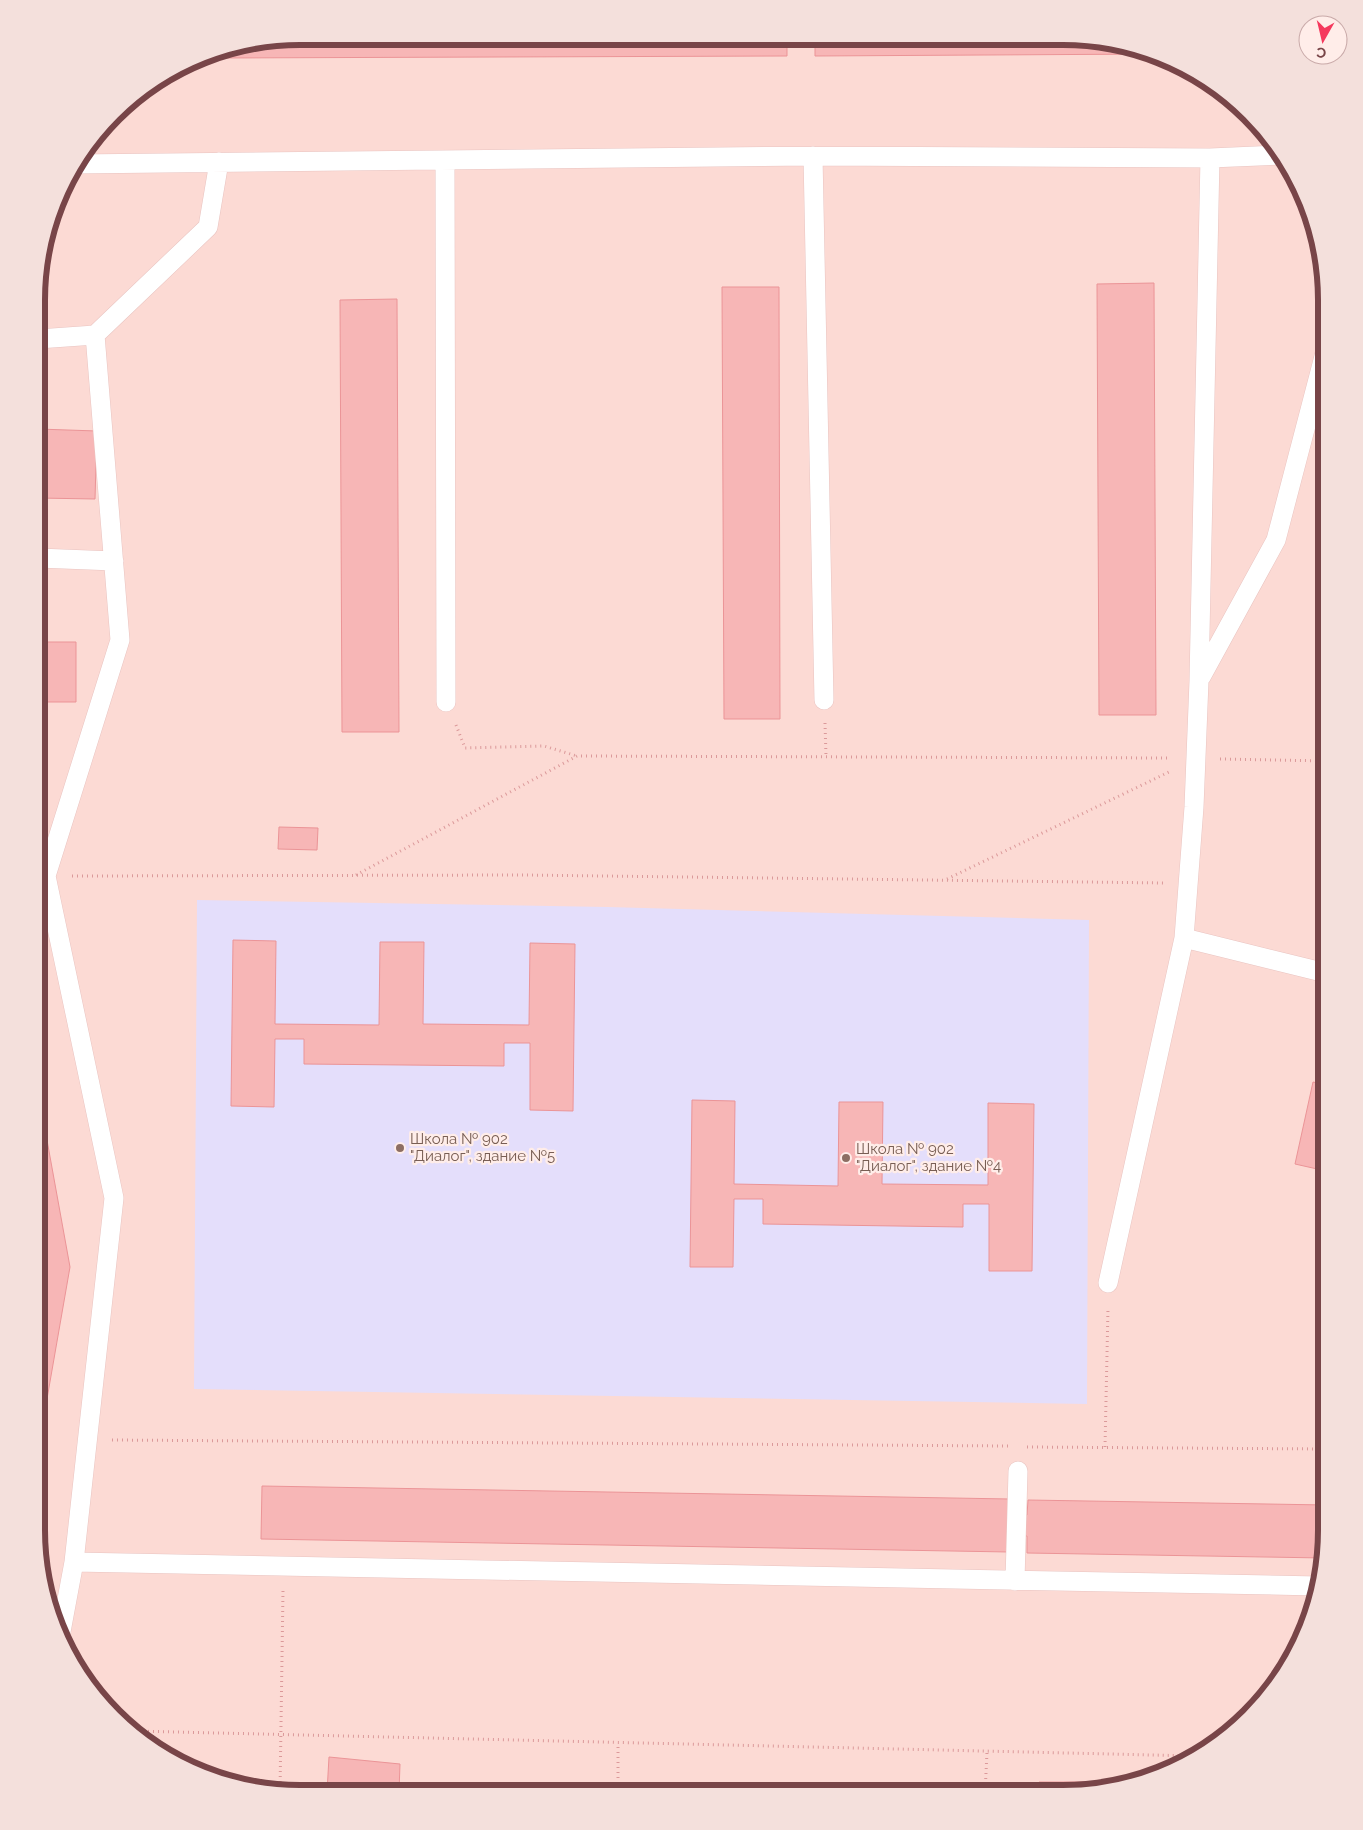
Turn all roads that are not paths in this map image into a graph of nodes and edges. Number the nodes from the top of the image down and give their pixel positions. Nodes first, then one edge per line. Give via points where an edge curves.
1 (1273, 155) edge
2 (813, 156) junction
3 (1210, 158) junction
4 (445, 160) junction
5 (219, 162) junction
6 (84, 164) edge
7 (94, 335) junction
8 (45, 338) edge
9 (1318, 379) edge
10 (45, 558) edge
11 (114, 561) junction
12 (1199, 681) junction
13 (824, 700) road end
14 (446, 702) road end
15 (45, 867) edge
16 (45, 889) edge
17 (1184, 938) junction
18 (1318, 971) edge
19 (1108, 1283) road end
20 (1018, 1471) dead end
21 (74, 1562) junction
22 (1015, 1580) junction
23 (1312, 1586) edge
24 (63, 1623) edge

1 - 3 lane
2 - 3 lane
2 - 4 lane
2 - 13 lane
3 - 12 lane
4 - 5 lane
4 - 14 lane
5 - 6 lane
5 - 7 lane via 208,227
7 - 8 lane
7 - 11 lane
9 - 12 lane via 1276,540
10 - 11 lane
11 - 15 lane via 120,640
12 - 17 lane
16 - 21 lane via 114,1198
17 - 18 lane
17 - 19 lane
20 - 22 lane
21 - 22 lane
21 - 24 lane
22 - 23 lane

